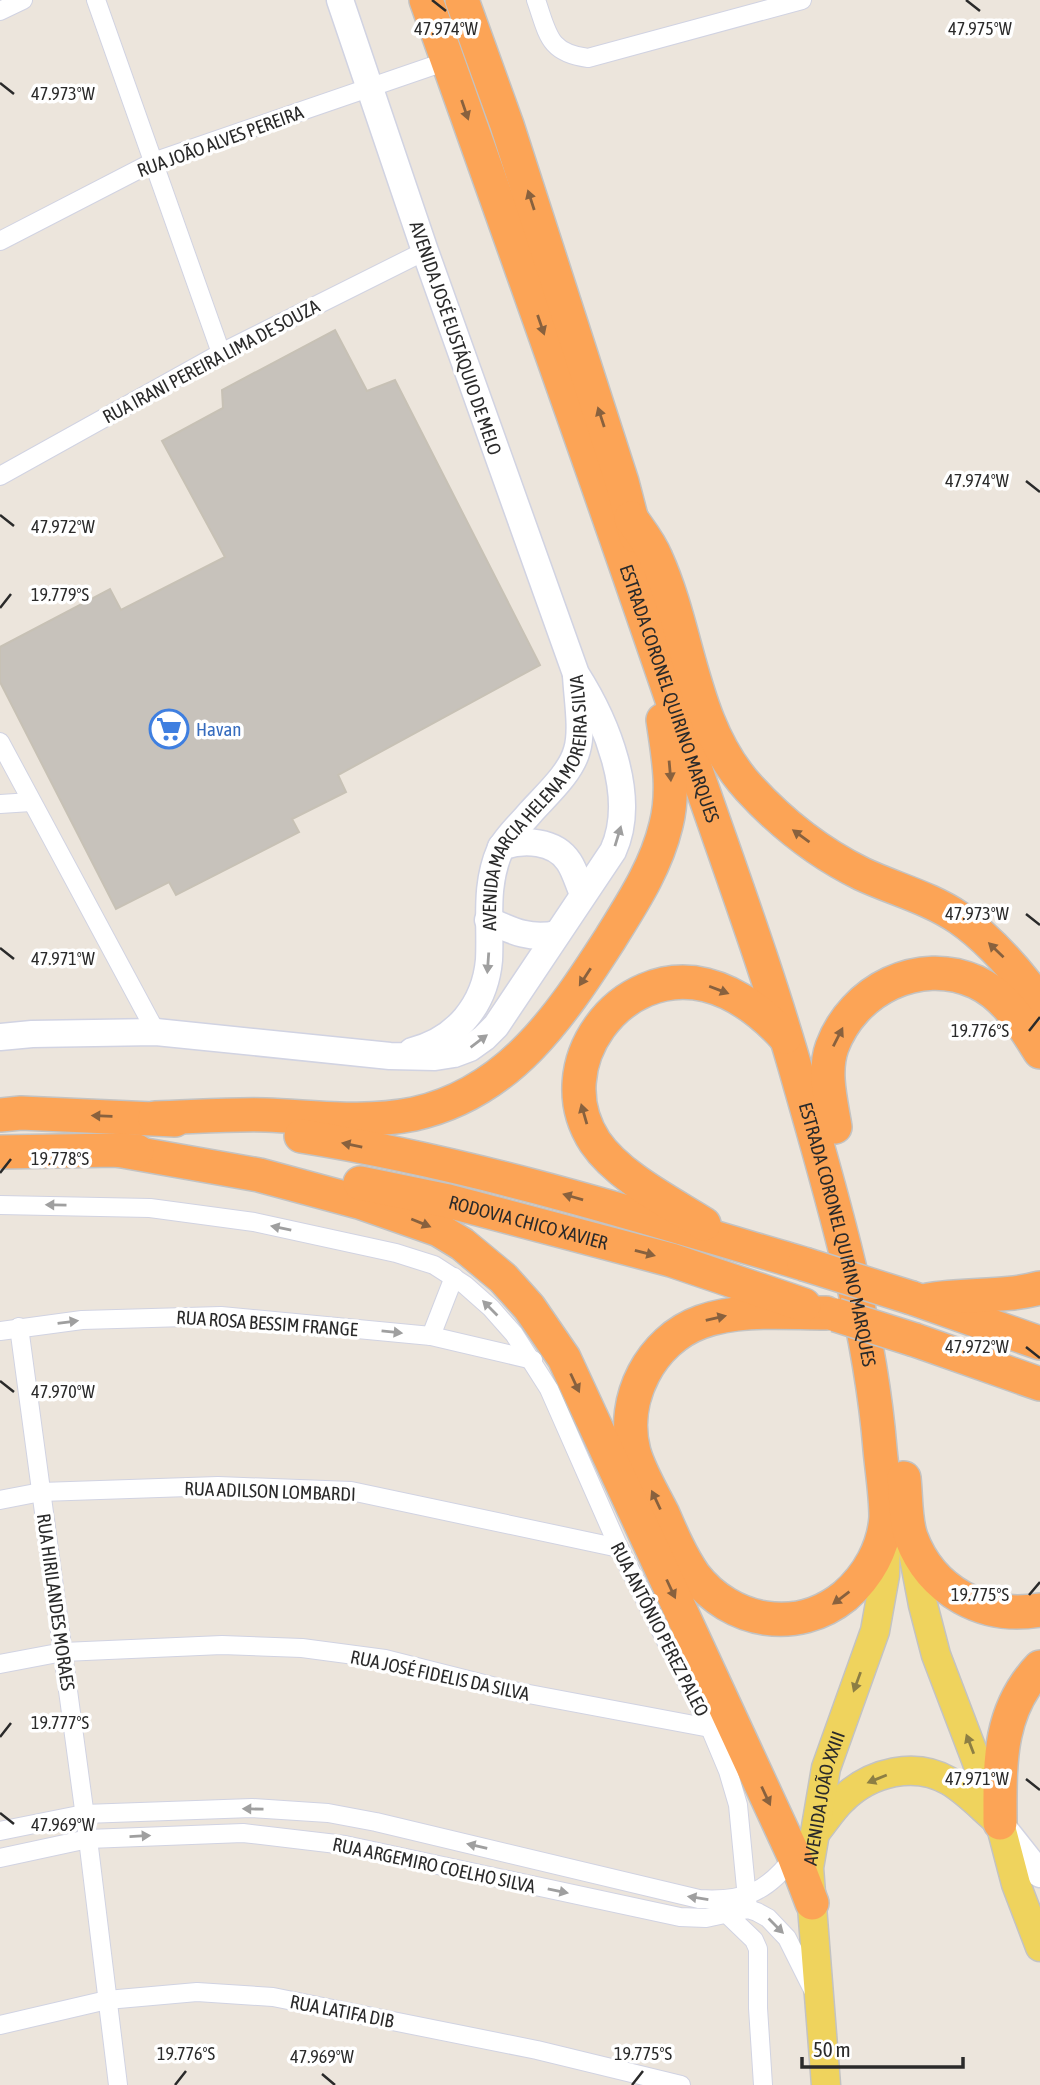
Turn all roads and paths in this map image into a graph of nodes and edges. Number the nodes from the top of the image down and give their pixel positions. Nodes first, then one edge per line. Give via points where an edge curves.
1 (23, 0) edge
2 (96, 0) edge
3 (341, 0) edge
4 (425, 0) edge
5 (462, 0) edge
6 (536, 0) edge
7 (802, 0) edge
8 (0, 11) edge
9 (447, 61) junction
10 (370, 88) junction
11 (153, 162) junction
12 (0, 241) edge
13 (425, 251) junction
14 (221, 353) junction
15 (0, 476) edge
16 (631, 517) junction
17 (649, 631) junction
18 (576, 674) junction
19 (0, 742) edge
20 (31, 802) junction
21 (0, 804) edge
22 (501, 847) junction
23 (583, 894) junction
24 (488, 920) junction
25 (557, 933) junction
26 (1040, 1002) edge
27 (156, 1032) junction
28 (0, 1037) edge
29 (787, 1039) junction
30 (1040, 1052) edge
31 (390, 1056) junction
32 (0, 1115) edge
33 (155, 1118) junction
34 (835, 1127) junction
35 (117, 1150) junction
36 (0, 1152) edge
37 (0, 1205) edge
38 (734, 1244) junction
39 (454, 1277) junction
40 (1040, 1288) edge
41 (917, 1299) junction
42 (831, 1314) junction
43 (19, 1327) junction
44 (0, 1331) edge
45 (431, 1336) junction
46 (1040, 1343) edge
47 (954, 1355) junction
48 (533, 1360) junction
49 (1040, 1384) edge
50 (886, 1399) junction
51 (1040, 1403) edge
52 (41, 1492) junction
53 (0, 1500) edge
54 (898, 1527) junction
55 (619, 1548) junction
56 (1040, 1610) edge
57 (63, 1652) junction
58 (0, 1664) edge
59 (1040, 1667) edge
60 (710, 1728) junction
61 (84, 1814) junction
62 (1000, 1823) junction
63 (0, 1831) edge
64 (88, 1839) junction
65 (804, 1845) junction
66 (0, 1858) edge
67 (1040, 1874) edge
68 (748, 1902) junction
69 (812, 1903) joint
70 (726, 1907) junction
71 (1040, 1947) edge
72 (107, 2000) junction
73 (818, 2000) junction
74 (0, 2025) edge
75 (118, 2085) edge
76 (681, 2085) edge
77 (763, 2085) edge
78 (827, 2085) edge

1 - 8 street
2 - 11 street
3 - 10 street, AVENIDA JOSÉ EUSTÁQUIO DE MELO
4 - 9 highway, ESTRADA CORONEL QUIRINO MARQUES
16 -> 5 highway, ESTRADA CORONEL QUIRINO MARQUES via 512,139
6 - 7 street via 557,48 570,56 588,58
9 - 10 street, RUA JOÃO ALVES PEREIRA
9 -> 17 highway, ESTRADA CORONEL QUIRINO MARQUES
10 - 11 street, RUA JOÃO ALVES PEREIRA
10 - 13 street, AVENIDA JOSÉ EUSTÁQUIO DE MELO
11 - 12 street, RUA JOÃO ALVES PEREIRA
11 - 14 street
13 - 14 street, RUA IRANI PEREIRA LIMA DE SOUZA
13 - 18 street, AVENIDA JOSÉ EUSTÁQUIO DE MELO
14 - 15 street, RUA IRANI PEREIRA LIMA DE SOUZA
26 -> 16 highway via 1019,974 959,918 827,855 792,831 746,785 715,737 665,580
16 - 34 highway, ESTRADA CORONEL QUIRINO MARQUES via 728,824
17 - 29 highway, ESTRADA CORONEL QUIRINO MARQUES
17 -> 33 highway via 670,768 667,824 644,885 566,1007 537,1043 479,1087 417,1113 353,1121 264,1115
18 - 22 street, AVENIDA MARCIA HELENA MOREIRA SILVA via 579,736 574,759
23 -> 18 street, AVENIDA MARCIA HELENA MOREIRA SILVA via 619,838 622,807 612,753 594,703
19 - 20 street
20 - 21 street
20 - 27 street
22 - 23 street via 521,842 555,849 570,862
22 - 24 street, AVENIDA MARCIA HELENA MOREIRA SILVA via 491,875
23 - 25 street, AVENIDA MARCIA HELENA MOREIRA SILVA
24 - 25 street via 523,935
24 -> 31 street, AVENIDA MARCIA HELENA MOREIRA SILVA via 487,973 468,1018 426,1047
31 -> 25 street, AVENIDA MARCIA HELENA MOREIRA SILVA via 453,1054 484,1038
27 - 28 street, AVENIDA MARCIA HELENA MOREIRA SILVA
27 - 31 street, AVENIDA MARCIA HELENA MOREIRA SILVA
38 -> 29 highway via 615,1165 594,1141 583,1115 580,1066 588,1044 618,1006 636,993 671,984 705,985 723,991 751,1007
29 - 50 highway, ESTRADA CORONEL QUIRINO MARQUES
34 -> 30 highway via 828,1066 839,1032 881,986 899,978 937,974 976,982 1009,1006
33 -> 32 highway, RODOVIA CHICO XAVIER
38 -> 33 highway, RODOVIA CHICO XAVIER via 442,1164 234,1125
34 - 50 highway, ESTRADA CORONEL QUIRINO MARQUES via 862,1236
35 - 36 highway, RODOVIA CHICO XAVIER
35 -> 42 highway, RODOVIA CHICO XAVIER via 262,1164 448,1201 671,1260
35 -> 65 highway via 259,1175 402,1216 462,1244 503,1278 564,1358
39 -> 37 street, RUA ANTÔNIO PEREZ PALEO via 396,1253 254,1222 150,1208
38 - 41 highway, RODOVIA CHICO XAVIER, bridge
39 - 45 street
48 -> 39 street, RUA ANTÔNIO PEREZ PALEO via 491,1308
40 - 41 highway via 1018,1294
41 - 46 highway, RODOVIA CHICO XAVIER
42 - 47 highway, RODOVIA CHICO XAVIER, bridge
54 -> 42 highway via 864,1578 836,1603 796,1619 757,1618 722,1602 693,1573 635,1454 631,1415 635,1394 642,1375 666,1343 697,1323 737,1314
43 - 44 street, RUA ROSA BESSIM FRANGE
43 -> 45 street, RUA ROSA BESSIM FRANGE via 82,1320 221,1316
43 - 52 street, RUA HIRILANDES MORAES
45 - 48 street, RUA ROSA BESSIM FRANGE
47 - 49 highway, RODOVIA CHICO XAVIER
47 - 51 highway
48 - 55 street, RUA ANTÔNIO PEREZ PALEO
50 - 54 highway
52 - 53 street, RUA ADILSON LOMBARDI
52 - 55 street, RUA ADILSON LOMBARDI via 218,1486 351,1491
52 - 57 street, RUA HIRILANDES MORAES
54 - 56 highway via 928,1568 965,1601 995,1611
62 -> 54 main road via 936,1655
54 -> 65 main road, AVENIDA JOÃO XXIII via 878,1617
55 - 60 street, RUA ANTÔNIO PEREZ PALEO
57 - 58 street, RUA JOSÉ FIDELIS DA SILVA
57 - 60 street, RUA JOSÉ FIDELIS DA SILVA via 222,1645 302,1648 384,1659 508,1690
57 - 61 street, RUA HIRILANDES MORAES
59 - 62 highway via 1021,1690 1004,1735
60 - 68 street, RUA ANTÔNIO PEREZ PALEO via 738,1805
61 - 63 street, RUA ARGEMIRO COELHO SILVA
61 - 64 street, RUA HIRILANDES MORAES
70 -> 61 street, RUA ARGEMIRO COELHO SILVA via 328,1813 252,1808
62 -> 65 main road via 948,1780 928,1771 906,1770 859,1786
62 - 67 street
62 - 71 main road
64 - 66 street, RUA ARGEMIRO COELHO SILVA
64 -> 70 street, RUA ARGEMIRO COELHO SILVA via 243,1833 305,1839 680,1917 706,1918
64 - 72 street, RUA HIRILANDES MORAES
65 - 68 street, RUA ARGEMIRO COELHO SILVA via 776,1879
65 - 69 highway
68 - 70 street, RUA ARGEMIRO COELHO SILVA
68 -> 73 street via 787,1938
69 - 73 main road
70 - 77 street via 758,1949
72 - 74 street, RUA LATIFA DIB
72 - 75 street, RUA HIRILANDES MORAES
72 - 76 street, RUA LATIFA DIB via 197,1992 273,1997 537,2050
73 - 78 main road

